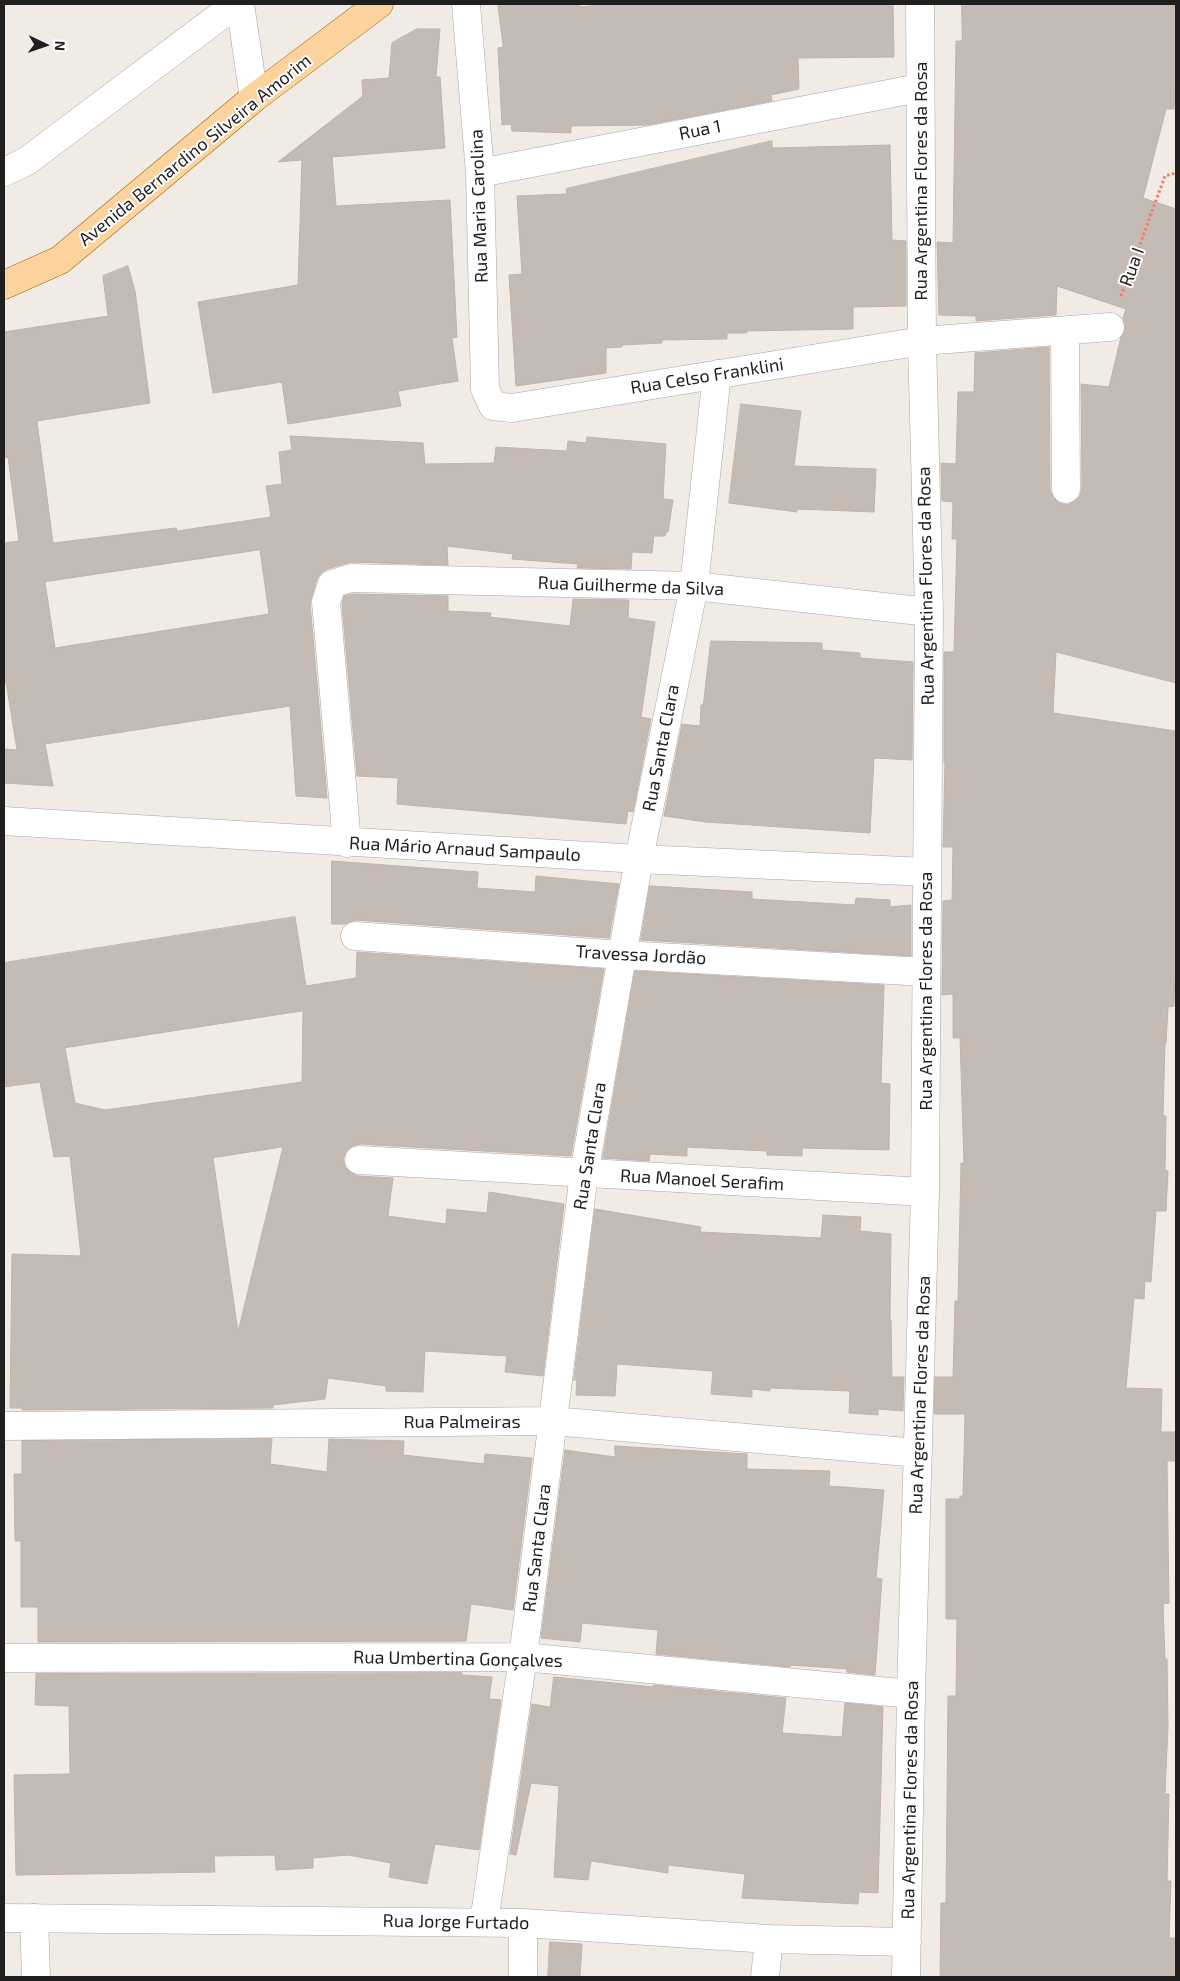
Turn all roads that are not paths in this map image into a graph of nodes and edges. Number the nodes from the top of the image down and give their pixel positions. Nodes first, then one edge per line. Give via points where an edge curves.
1 (236, 4) edge
2 (240, 4) edge
3 (379, 4) edge
4 (466, 4) edge
5 (920, 4) edge
6 (919, 88) junction
7 (254, 98) junction
8 (4, 172) edge
9 (480, 173) junction
10 (4, 285) edge
11 (1110, 327) road end
12 (1065, 331) junction
13 (922, 341) junction
14 (717, 374) junction
15 (493, 406) joint
16 (1066, 488) dead end
17 (694, 586) junction
18 (928, 612) junction
19 (4, 821) edge
20 (348, 843) junction
21 (639, 859) junction
22 (927, 872) junction
23 (355, 936) dead end
24 (622, 955) junction
25 (926, 972) junction
26 (359, 1160) dead end
27 (584, 1174) junction
28 (925, 1192) junction
29 (552, 1421) junction
30 (4, 1426) edge
31 (918, 1453) junction
32 (523, 1656) junction
33 (4, 1658) edge
34 (912, 1694) junction
35 (4, 1918) edge
36 (34, 1918) junction
37 (484, 1922) junction
38 (523, 1923) junction
39 (769, 1938) junction
40 (907, 1942) junction
41 (36, 1977) edge
42 (523, 1977) edge
43 (765, 1977) edge
44 (906, 1977) edge

1 - 8 street via 27,161
2 - 7 street
3 - 7 main road, Avenida Bernardino Silveira Amorim
4 - 9 street, Rua Maria Carolina
5 - 6 street, Rua Argentina Flores da Rosa
6 - 9 street, Rua 1
6 - 13 street, Rua Argentina Flores da Rosa
7 - 10 main road, Avenida Bernardino Silveira Amorim via 60,260
9 - 15 street, Rua Maria Carolina via 485,388
11 - 12 street
12 - 13 street
12 - 16 street
13 - 14 street, Rua Celso Franklini
13 - 18 street, Rua Argentina Flores da Rosa
14 - 15 street, Rua Celso Franklini via 512,408
14 - 17 street, Rua Santa Clara
17 - 18 street, Rua Guilherme da Silva
17 - 20 street, Rua Guilherme da Silva via 351,578 332,584 326,602
17 - 21 street, Rua Santa Clara
18 - 22 street, Rua Argentina Flores da Rosa
19 - 20 street, Rua Mário Arnaud Sampaulo
20 - 21 street, Rua Mário Arnaud Sampaulo
21 - 22 street, Rua Mário Arnaud Sampaulo
21 - 24 street, Rua Santa Clara
22 - 25 street, Rua Argentina Flores da Rosa
23 - 24 street, Travessa Jordão
24 - 25 street, Travessa Jordão
24 - 27 street, Rua Santa Clara
25 - 28 street, Rua Argentina Flores da Rosa
26 - 27 street, Rua Manoel Serafim
27 - 28 street, Rua Manoel Serafim
27 - 29 street, Rua Santa Clara
28 - 31 street, Rua Argentina Flores da Rosa
29 - 30 street, Rua Palmeiras
29 - 31 street, Rua Palmeiras
29 - 32 street, Rua Santa Clara
31 - 34 street, Rua Argentina Flores da Rosa
32 - 33 street, Rua Umbertina Gonçalves
32 - 34 street, Rua Umbertina Gonçalves
32 - 37 street, Rua Santa Clara
34 - 40 street, Rua Argentina Flores da Rosa
35 - 36 street, Rua Jorge Furtado
36 - 37 street, Rua Jorge Furtado
36 - 41 street
37 - 38 street, Rua Jorge Furtado
38 - 39 street, Rua Jorge Furtado
38 - 42 street
39 - 40 street, Rua Jorge Furtado
39 - 43 street
40 - 44 street, Rua Argentina Flores da Rosa

